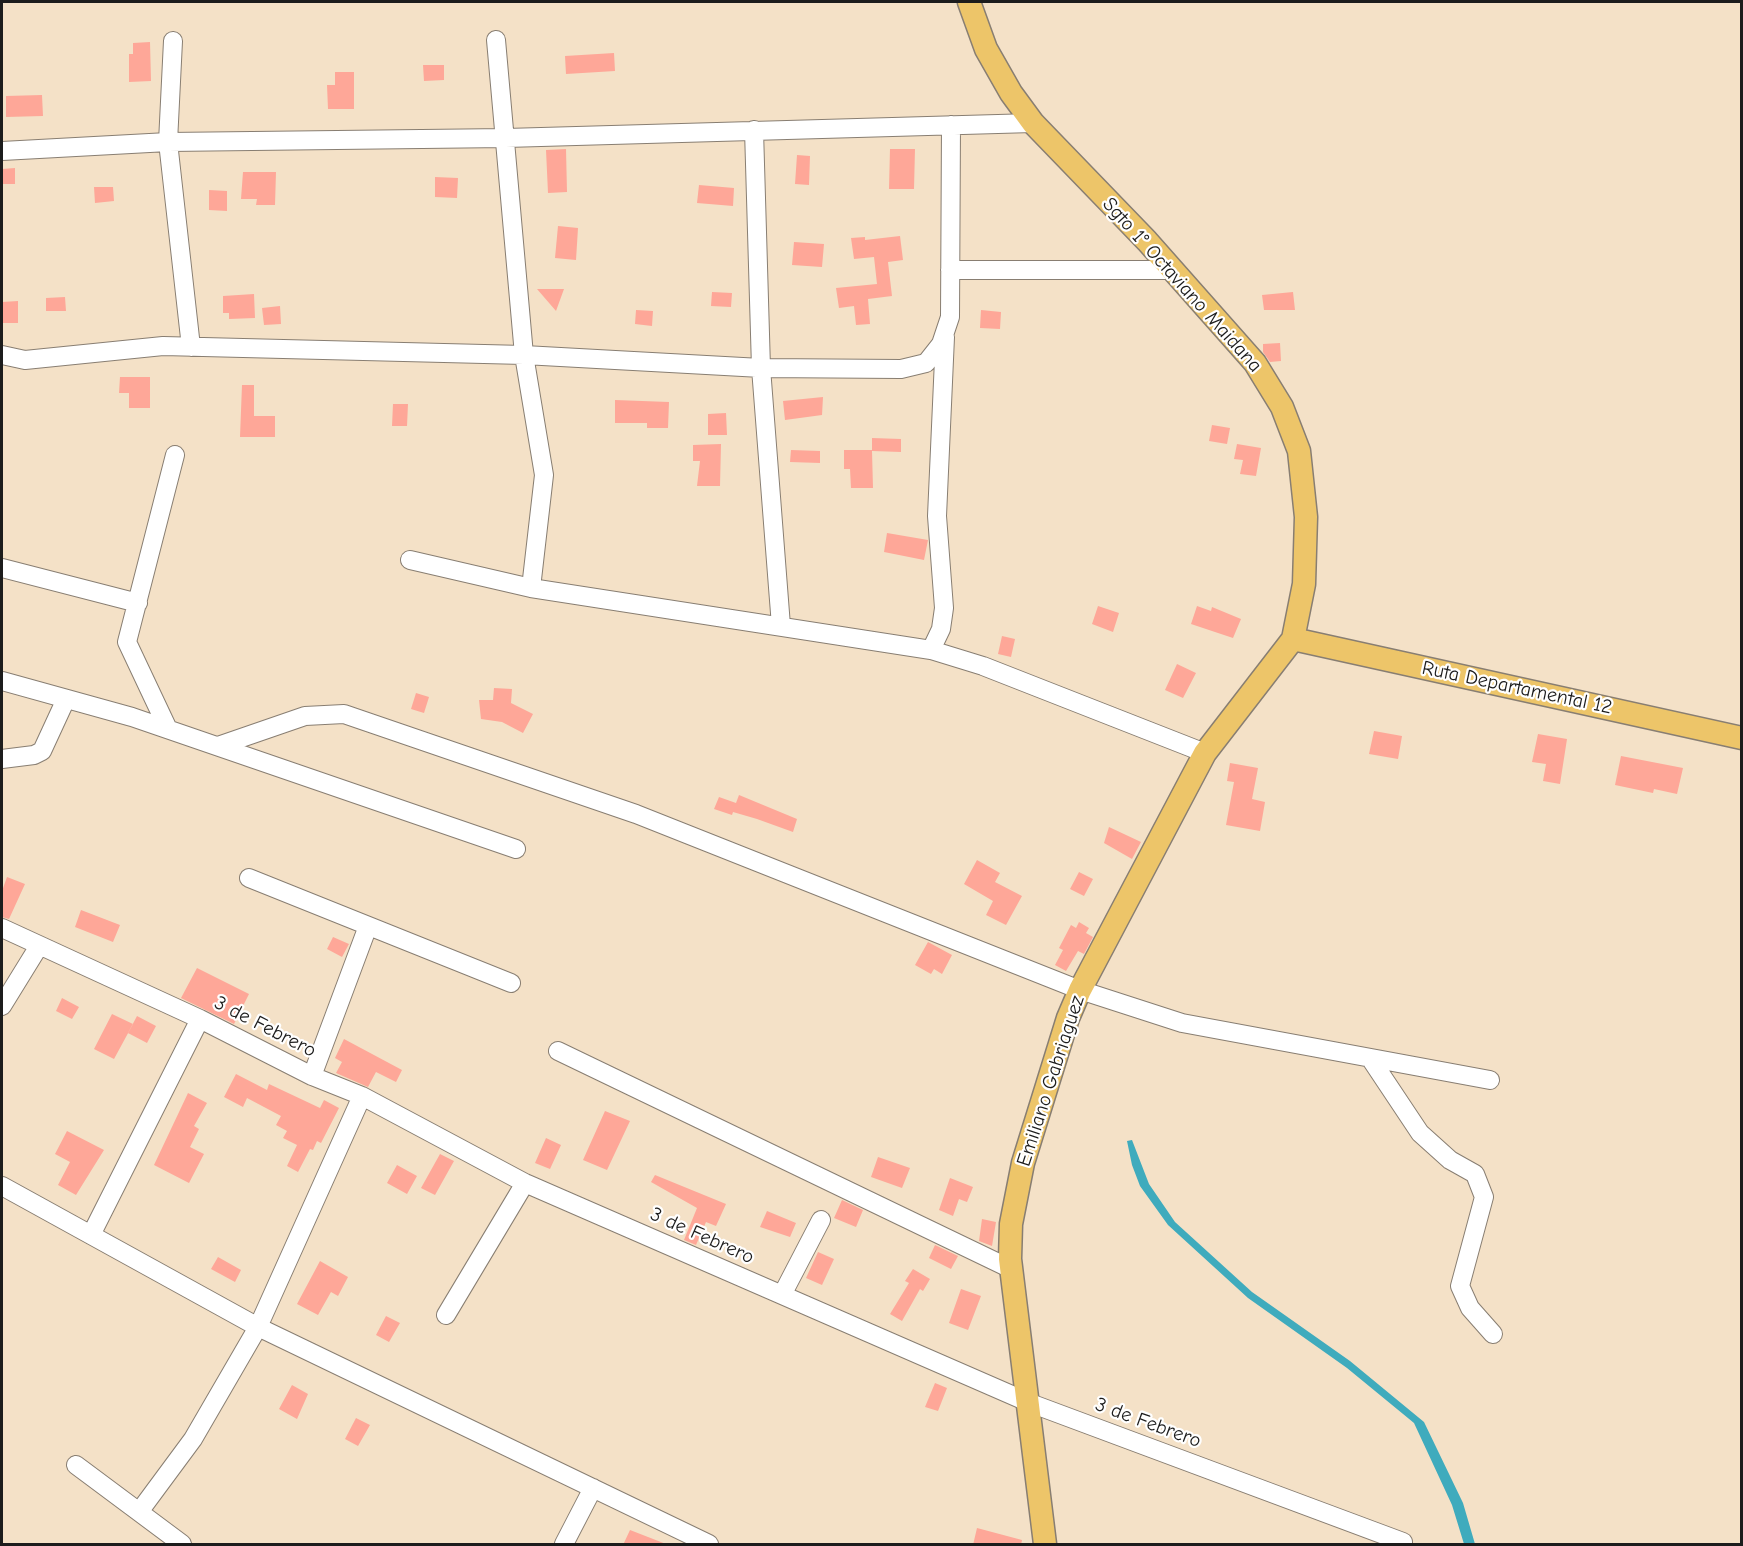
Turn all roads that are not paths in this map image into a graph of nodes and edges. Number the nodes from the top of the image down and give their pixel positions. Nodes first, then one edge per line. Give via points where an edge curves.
1 (969, 2) edge
2 (496, 40) dead end
3 (173, 41) dead end
4 (1033, 123) junction
5 (951, 125) junction
6 (754, 130) junction
7 (506, 138) junction
8 (168, 142) junction
9 (2, 151) edge
10 (950, 270) junction
11 (1172, 270) junction
12 (945, 329) junction
13 (191, 347) junction
14 (2, 355) edge
15 (524, 355) junction
16 (761, 368) junction
17 (175, 455) dead end
18 (410, 560) dead end
19 (2, 568) edge
20 (531, 588) junction
21 (138, 603) junction
22 (781, 626) junction
23 (1293, 639) junction
24 (931, 650) junction
25 (2, 681) edge
26 (66, 699) junction
27 (168, 729) junction
28 (1742, 738) edge
29 (218, 746) junction
30 (1205, 753) junction
31 (2, 759) edge
32 (516, 849) dead end
33 (249, 878) dead end
34 (369, 926) junction
35 (2, 928) edge
36 (39, 946) junction
37 (511, 983) dead end
38 (1080, 990) junction
39 (2, 1006) edge
40 (200, 1019) junction
41 (558, 1052) dead end
42 (1370, 1058) junction
43 (312, 1076) junction
44 (1490, 1080) dead end
45 (362, 1096) junction
46 (525, 1183) junction
47 (2, 1186) edge
48 (821, 1220) dead end
49 (91, 1235) junction
50 (1011, 1269) junction
51 (782, 1295) junction
52 (446, 1315) dead end
53 (258, 1327) junction
54 (1493, 1334) dead end
55 (1030, 1403) junction
56 (76, 1465) dead end
57 (593, 1488) junction
58 (139, 1512) junction
59 (1403, 1542) dead end
60 (182, 1545) edge
61 (564, 1545) edge
62 (709, 1545) edge
63 (1045, 1545) edge

1 - 4 main road, Sgto 1° Octaviano Maidana via 986,49
2 - 7 street
3 - 8 street
4 - 5 street
4 - 11 main road, Sgto 1° Octaviano Maidana
5 - 6 street
5 - 10 street
6 - 7 street
6 - 16 street
7 - 8 street
7 - 15 street
8 - 9 street
8 - 13 street
10 - 11 street
10 - 12 street via 950,317
11 - 23 main road, Sgto 1° Octaviano Maidana via 1255,363 1282,407 1299,451 1306,517 1304,584
12 - 16 street via 941,344 926,363 901,369
12 - 24 street via 937,516 944,608
13 - 14 street via 163,346 25,360
13 - 15 street
15 - 16 street
15 - 20 street via 544,475
16 - 22 street
17 - 21 street
18 - 20 street
19 - 21 street
20 - 22 street
21 - 27 street via 127,642
22 - 24 street
23 - 28 main road, Ruta Departamental 12
23 - 30 main road, Emiliano Gabriaguez
24 - 30 street via 983,666
25 - 26 street
26 - 27 street
26 - 31 street via 42,751
27 - 29 street
29 - 32 street
29 - 38 street via 305,716 344,714 636,814
30 - 38 main road, Emiliano Gabriaguez
33 - 34 street
34 - 37 street
34 - 43 street
35 - 36 street, 3 de Febrero
36 - 39 street
36 - 40 street, 3 de Febrero
38 - 42 street via 1182,1023
38 - 50 main road, Emiliano Gabriaguez via 1023,1163 1011,1224
40 - 43 street, 3 de Febrero
40 - 49 street
41 - 50 street
42 - 44 street
42 - 54 street via 1420,1133 1450,1160 1475,1174 1484,1197 1460,1286 1470,1308
43 - 45 street, 3 de Febrero
45 - 46 street, 3 de Febrero
45 - 53 street
46 - 51 street, 3 de Febrero
46 - 52 street
47 - 49 street
48 - 51 street
49 - 53 street
50 - 55 main road, Emiliano Gabriaguez
51 - 55 street, 3 de Febrero
53 - 57 street
53 - 58 street via 193,1439
55 - 59 street, 3 de Febrero
55 - 63 main road, Emiliano Gabriaguez
56 - 58 street
57 - 61 street
57 - 62 street
58 - 60 street

